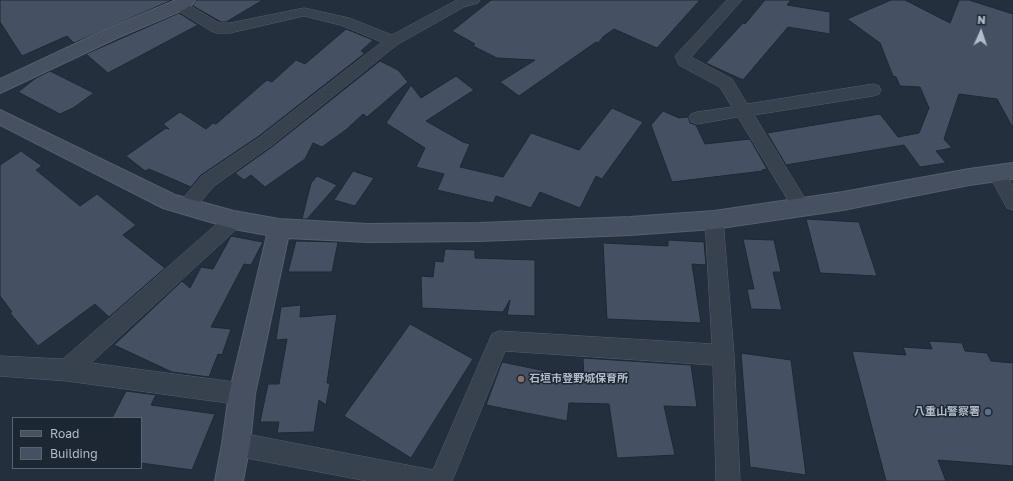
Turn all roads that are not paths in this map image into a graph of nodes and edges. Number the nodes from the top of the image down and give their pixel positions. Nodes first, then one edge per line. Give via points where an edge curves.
1 (437, 0) edge
2 (473, 0) edge
3 (734, 0) edge
4 (183, 3) edge
5 (450, 9) junction
6 (393, 41) junction
7 (0, 87) edge
8 (873, 90) dead end
9 (743, 112) junction
10 (0, 117) edge
11 (697, 118) dead end
12 (1005, 172) edge
13 (1013, 203) edge
14 (186, 206) junction
15 (801, 207) junction
16 (234, 220) junction
17 (714, 220) junction
18 (279, 228) junction
19 (723, 355) junction
20 (0, 366) edge
21 (67, 370) junction
22 (242, 394) junction
23 (236, 444) junction
24 (229, 481) edge
25 (430, 481) edge
26 (440, 481) edge
27 (728, 481) edge

1 - 5 street
2 - 5 street
3 - 9 street via 683,56 684,61 726,83
4 - 6 street via 216,28 230,28 304,12 344,21
4 - 7 street
5 - 6 street
6 - 14 street via 266,141 208,181
8 - 9 street
9 - 11 street
9 - 15 street
10 - 14 street via 170,202
12 - 13 street
12 - 15 street
14 - 16 street
15 - 17 street
16 - 18 street
16 - 21 street
17 - 18 street via 480,232 368,233
17 - 19 street
18 - 22 street
19 - 26 street via 499,341
19 - 27 street
20 - 21 street
21 - 22 street
22 - 23 street
23 - 24 street
23 - 25 street

